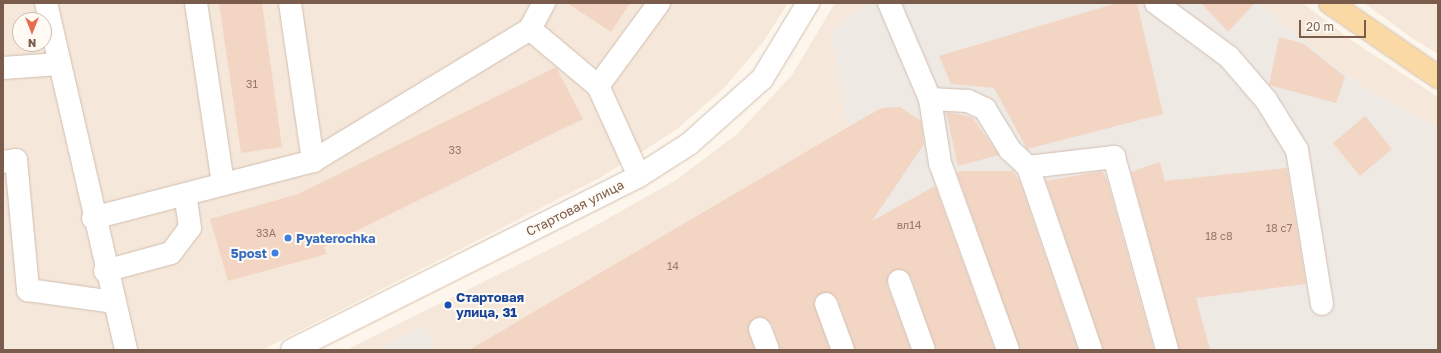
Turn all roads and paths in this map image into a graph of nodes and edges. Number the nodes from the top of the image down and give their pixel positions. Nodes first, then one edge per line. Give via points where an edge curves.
1 (46, 3) edge
2 (196, 3) edge
3 (290, 3) edge
4 (544, 3) edge
5 (659, 3) edge
6 (808, 3) edge
7 (889, 3) edge
8 (1156, 3) edge
9 (1331, 3) edge
10 (530, 29) junction
11 (59, 64) junction
12 (3, 68) edge
13 (1438, 77) edge
14 (598, 86) junction
15 (930, 99) junction
16 (313, 161) junction
17 (3, 162) edge
18 (1028, 167) junction
19 (639, 176) junction
20 (223, 184) junction
21 (185, 194) junction
22 (93, 218) junction
23 (105, 271) junction
24 (899, 281) dead end
25 (112, 302) junction
26 (826, 304) dead end
27 (1322, 304) dead end
28 (760, 329) dead end
29 (126, 350) edge
30 (292, 350) edge
31 (768, 350) edge
32 (843, 350) edge
33 (924, 350) edge
34 (1008, 350) edge
35 (1091, 350) edge
36 (1167, 350) edge

1 - 11 street
2 - 20 street
3 - 16 street
4 - 10 street
5 - 14 street
6 - 19 street, Стартовая улица via 786,45 746,95 689,144
7 - 15 street
8 - 27 street via 1229,57 1266,100 1297,150
9 - 13 main road
10 - 14 street
10 - 16 street
11 - 12 street
11 - 22 street
14 - 19 street
15 - 18 street via 968,101 985,109 1010,150
15 - 34 street via 940,163
16 - 20 street
17 - 25 street via 16,160 28,290
18 - 35 street
18 - 36 street via 1114,157
19 - 30 street, Стартовая улица
20 - 21 street
21 - 22 street
21 - 23 street via 190,228 171,253
22 - 23 street
23 - 25 street
24 - 33 street
25 - 29 street
26 - 32 street
28 - 31 street

